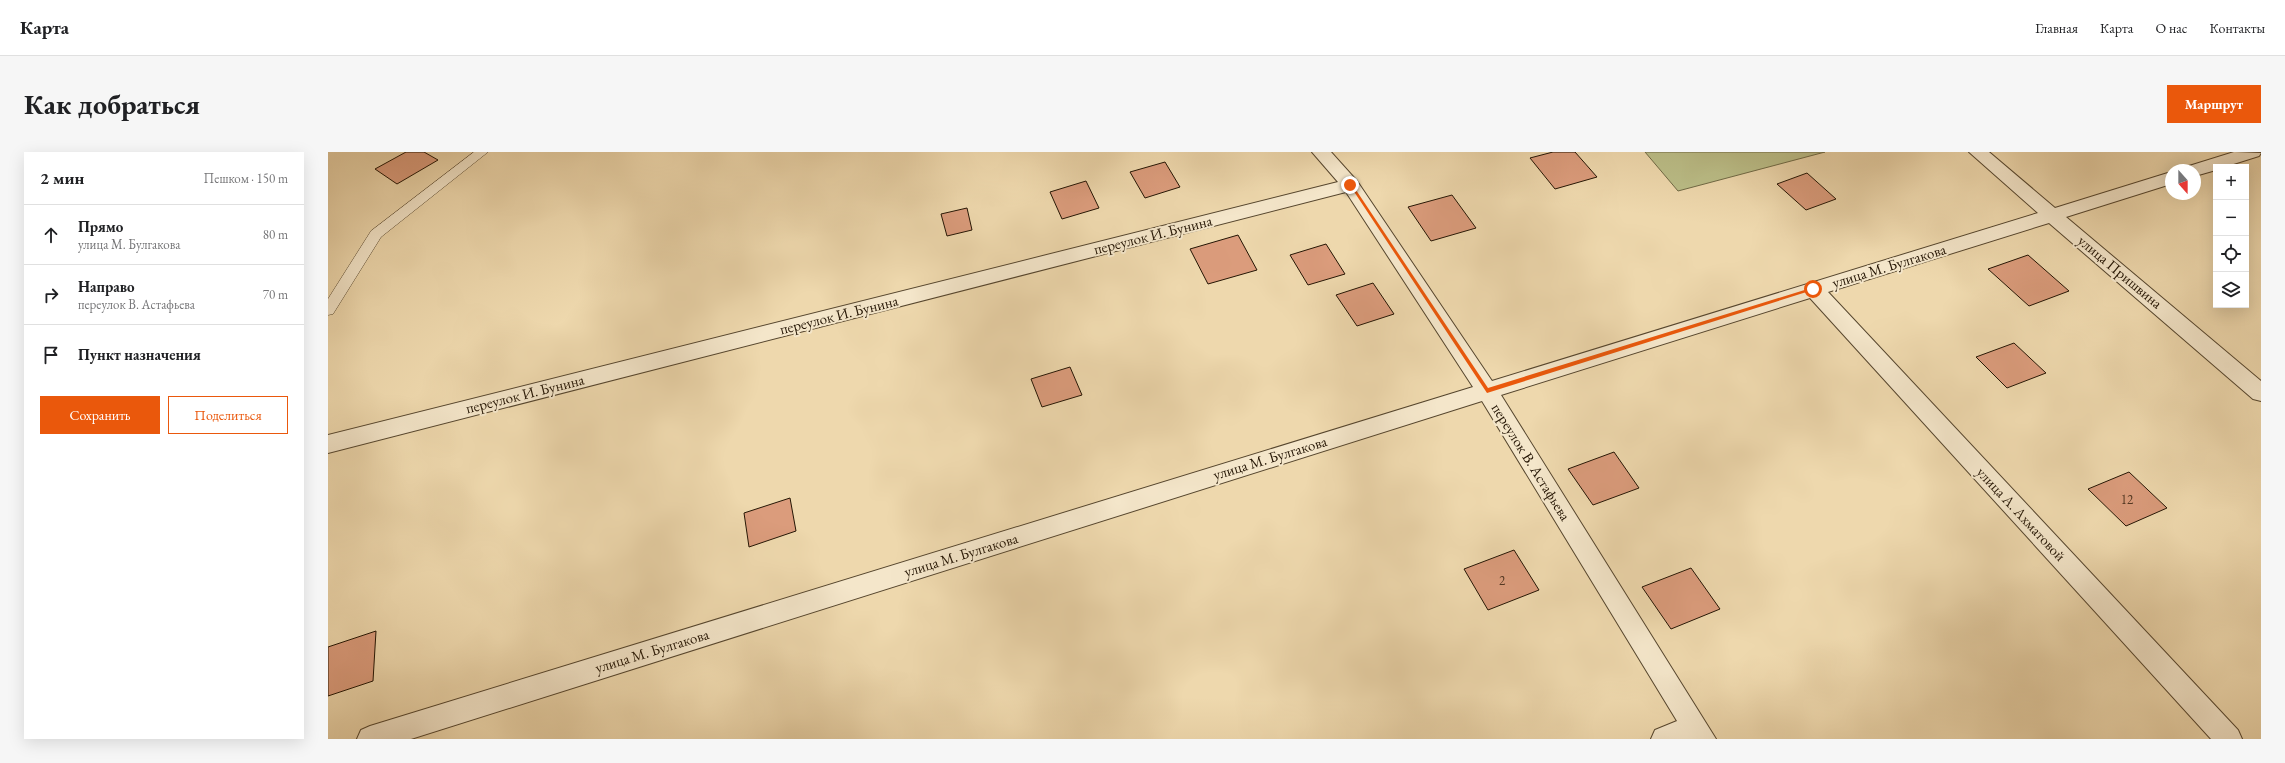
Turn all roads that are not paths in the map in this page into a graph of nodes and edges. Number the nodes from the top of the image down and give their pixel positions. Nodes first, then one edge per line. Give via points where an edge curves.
1 (482, 152) edge
2 (1321, 152) edge
3 (1978, 152) edge
4 (2253, 152) edge
5 (2201, 168) edge
6 (2165, 180) edge
7 (1350, 185) junction
8 (2052, 215) junction
9 (1813, 289) junction
10 (328, 310) edge
11 (1487, 391) junction
12 (2261, 393) edge
13 (328, 444) edge
14 (1699, 733) edge
15 (370, 739) edge
16 (1664, 739) edge
17 (2229, 739) edge

1 - 10 lane via 376,234
2 - 7 street, переулок В. Астафьева
3 - 8 street, улица Пришвина
4 - 5 street
6 - 8 street, улица М. Булгакова
7 - 11 street, переулок В. Астафьева
7 - 13 street, переулок И. Бунина
8 - 9 street, улица М. Булгакова
8 - 12 street, улица Пришвина
9 - 11 street, улица М. Булгакова
9 - 17 street, улица А. Ахматовой
11 - 14 street, переулок В. Астафьева
11 - 15 street, улица М. Булгакова
14 - 16 street

